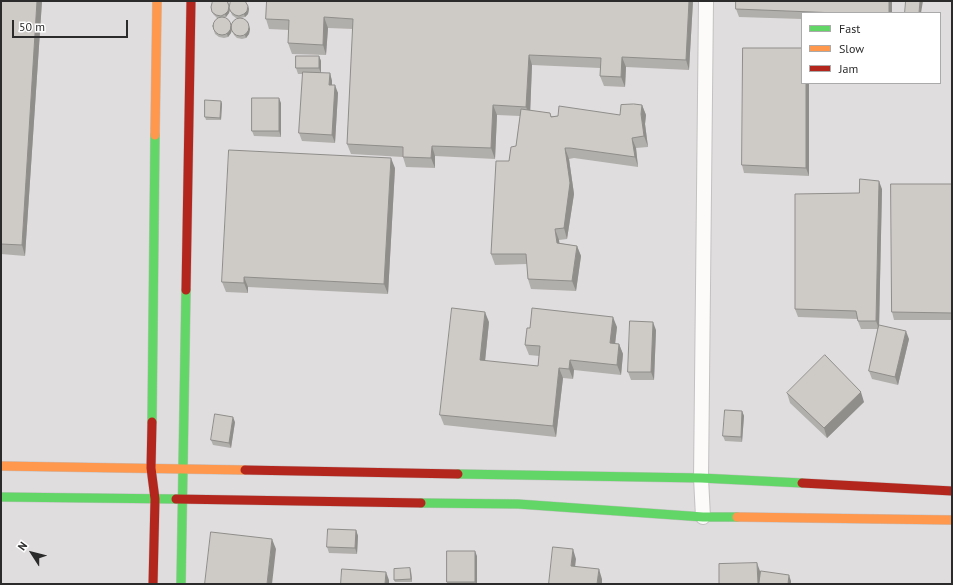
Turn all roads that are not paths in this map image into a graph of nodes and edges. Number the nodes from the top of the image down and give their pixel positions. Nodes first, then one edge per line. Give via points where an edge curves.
1 (157, 1) edge
2 (191, 1) edge
3 (706, 1) edge
4 (1, 466) edge
5 (151, 468) junction
6 (182, 468) junction
7 (701, 478) junction
8 (952, 491) edge
9 (1, 498) edge
10 (155, 499) junction
11 (182, 500) junction
12 (703, 517) junction
13 (952, 520) edge
14 (153, 584) edge
15 (180, 584) edge

1 - 5 street
2 - 6 street
3 - 7 street
4 - 5 street
5 - 6 street
5 - 10 street
6 - 7 street
6 - 11 street
7 - 8 street
7 - 12 street
9 - 10 street
10 - 11 street
10 - 14 street
11 - 12 street via 518,504
11 - 15 street
12 - 13 street

